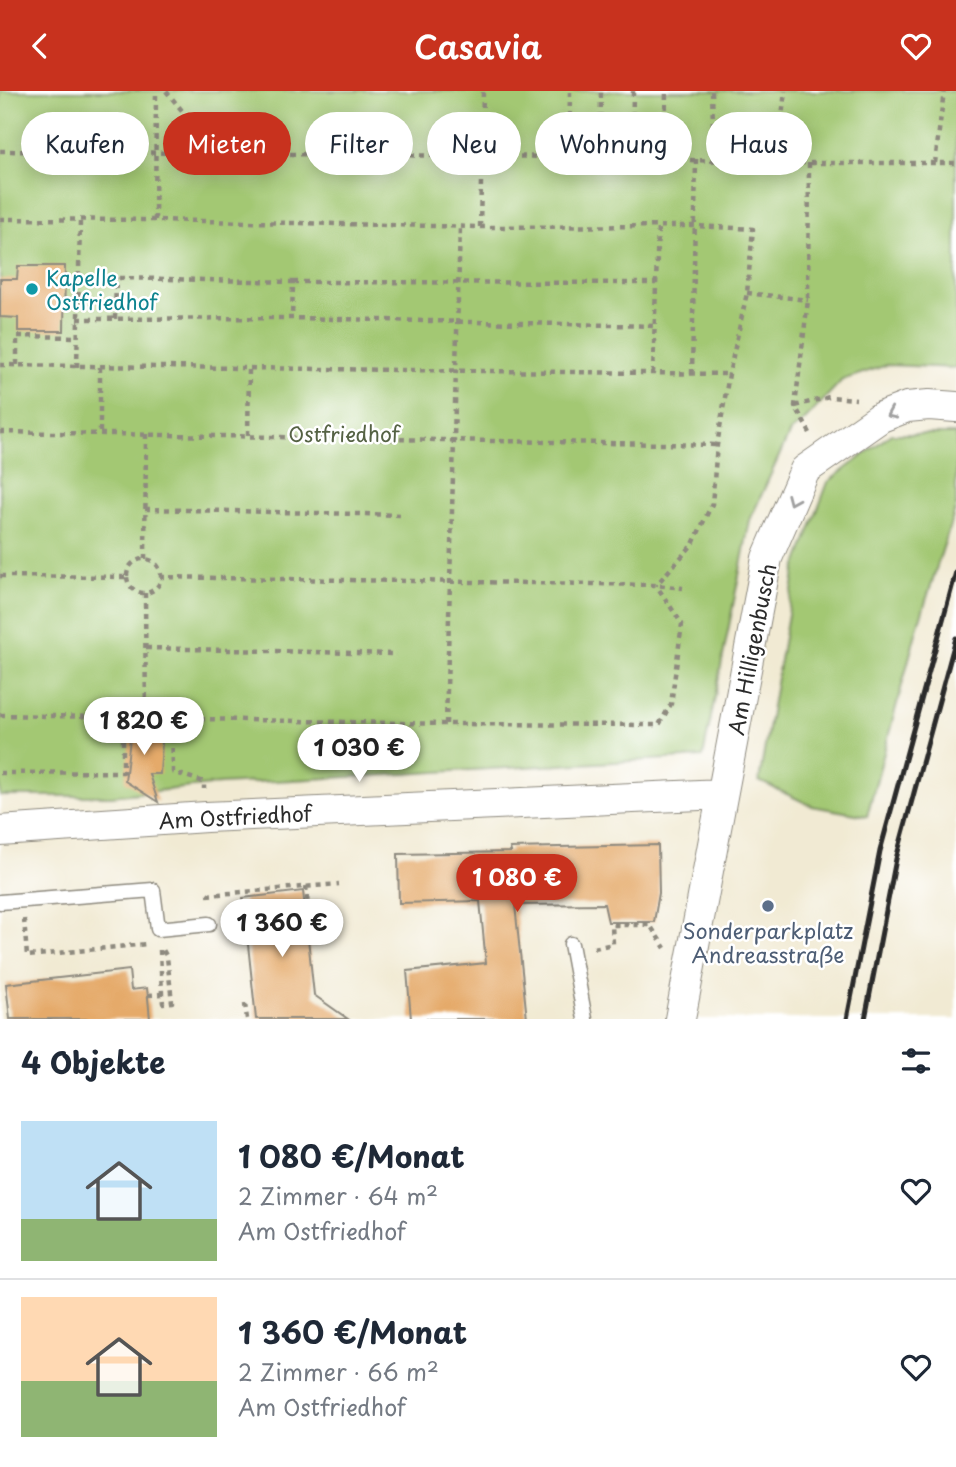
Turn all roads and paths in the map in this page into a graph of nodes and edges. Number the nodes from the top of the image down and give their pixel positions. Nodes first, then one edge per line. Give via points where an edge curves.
1 (156, 91) edge
2 (166, 91) edge
3 (484, 91) edge
4 (570, 91) edge
5 (601, 91) edge
6 (633, 91) edge
7 (666, 91) edge
8 (712, 91) edge
9 (785, 91) edge
10 (944, 91) edge
11 (183, 112) edge
12 (483, 112) edge
13 (570, 112) edge
14 (601, 112) edge
15 (633, 112) edge
16 (666, 112) edge
17 (712, 112) edge
18 (783, 112) edge
19 (0, 151) edge
20 (155, 153) junction
21 (163, 153) edge
22 (291, 155) edge
23 (427, 156) edge
24 (692, 159) edge
25 (696, 159) junction
26 (706, 159) edge
27 (812, 163) edge
28 (935, 163) junction
29 (956, 163) edge
30 (481, 175) edge
31 (809, 175) edge
32 (0, 219) edge
33 (155, 220) junction
34 (80, 221) junction
35 (460, 226) junction
36 (658, 226) junction
37 (694, 226) junction
38 (480, 227) junction
39 (79, 277) junction
40 (116, 277) junction
41 (293, 282) junction
42 (459, 282) junction
43 (656, 283) junction
44 (747, 293) junction
45 (808, 300) junction
46 (292, 318) junction
47 (78, 319) junction
48 (116, 319) junction
49 (458, 321) junction
50 (655, 326) junction
51 (78, 337) junction
52 (0, 365) edge
53 (17, 365) junction
54 (77, 367) junction
55 (100, 367) junction
56 (249, 369) junction
57 (456, 371) junction
58 (653, 374) junction
59 (692, 374) junction
60 (729, 374) junction
61 (956, 407) edge
62 (881, 417) junction
63 (0, 432) edge
64 (100, 433) junction
65 (145, 433) junction
66 (248, 435) junction
67 (454, 440) junction
68 (718, 445) junction
69 (145, 509) junction
70 (403, 515) dead end
71 (145, 559) junction
72 (0, 576) edge
73 (127, 577) junction
74 (160, 577) junction
75 (451, 582) junction
76 (656, 585) junction
77 (683, 588) dead end
78 (145, 593) junction
79 (146, 648) junction
80 (396, 654) dead end
81 (0, 715) edge
82 (123, 717) junction
83 (147, 718) junction
84 (172, 718) junction
85 (446, 724) junction
86 (146, 726) dead end
87 (0, 773) edge
88 (204, 786) dead end
89 (722, 793) junction
90 (0, 831) edge
91 (339, 884) dead end
92 (306, 886) junction
93 (207, 895) dead end
94 (22, 900) junction
95 (0, 902) edge
96 (308, 906) dead end
97 (209, 924) dead end
98 (158, 929) junction
99 (571, 944) dead end
100 (613, 944) dead end
101 (692, 951) junction
102 (166, 957) dead end
103 (159, 958) dead end
104 (162, 994) junction
105 (148, 995) dead end
106 (245, 1004) dead end
107 (240, 1019) edge
108 (247, 1019) edge
109 (584, 1019) edge
110 (680, 1019) edge

1 - 20 path
2 - 11 path
3 - 12 path
4 - 13 path
5 - 14 path
6 - 15 path
7 - 16 path
8 - 17 path
9 - 18 path
10 - 28 path
19 - 20 path
20 - 21 path
20 - 33 path
22 - 23 path
24 - 25 path
25 - 26 path
25 - 37 path
27 - 28 path
28 - 29 path
30 - 38 path
31 - 45 path
32 - 34 path
33 - 34 path
33 - 35 path
34 - 39 path
35 - 38 path
35 - 42 path
36 - 37 path
36 - 38 path
36 - 43 path
37 - 44 path via 753,229
37 - 59 path
39 - 40 path
39 - 47 path
40 - 41 path
40 - 48 path
41 - 42 path
41 - 46 path
42 - 43 path
42 - 49 path
43 - 50 path
44 - 45 path
44 - 60 path
45 - 62 path via 794,406 829,397 869,400
46 - 48 path
46 - 49 path
47 - 48 path
47 - 51 path
49 - 50 path
49 - 57 path
50 - 58 path
51 - 53 path via 17,336
51 - 54 path
52 - 53 path
53 - 54 path
54 - 55 path
55 - 56 path
55 - 64 path
56 - 57 path
56 - 66 path
57 - 58 path
57 - 67 path
58 - 59 path
59 - 60 path
60 - 68 path
61 -> 62 street, Am Hilligenbusch via 908,407
62 -> 89 street, Am Hilligenbusch via 806,470 767,558
63 - 64 path
64 - 65 path
65 - 66 path
65 - 69 path
66 - 67 path
67 - 68 path
67 - 75 path
68 - 76 path via 712,504 693,544
69 - 70 path
69 - 71 path
71 - 73 path via 134,562
71 - 74 path via 157,567
72 - 73 path
73 - 78 path via 133,589
74 - 75 path
74 - 78 path via 154,589
75 - 76 path
75 - 85 path
76 - 77 path
76 - 85 path via 682,624 671,704 659,725
78 - 79 path
79 - 80 path
79 - 83 path
81 - 82 path
82 - 83 path
82 - 87 path via 123,772
83 - 84 path
83 - 86 path
84 - 85 path
84 - 88 path via 173,772 204,782
89 - 90 street, Am Ostfriedhof
89 - 101 street, Am Hilligenbusch
91 - 92 path
92 - 93 path
92 - 96 path
94 - 95 lane
94 - 98 lane via 153,890
94 - 98 path via 27,956 160,943
97 - 98 lane
99 - 109 lane
100 - 101 path via 612,925 650,925 664,948
101 - 110 street, Am Hilligenbusch
102 - 104 path via 172,1002 163,1003
103 - 104 path
104 - 105 path
106 - 108 path
107 - 108 path

